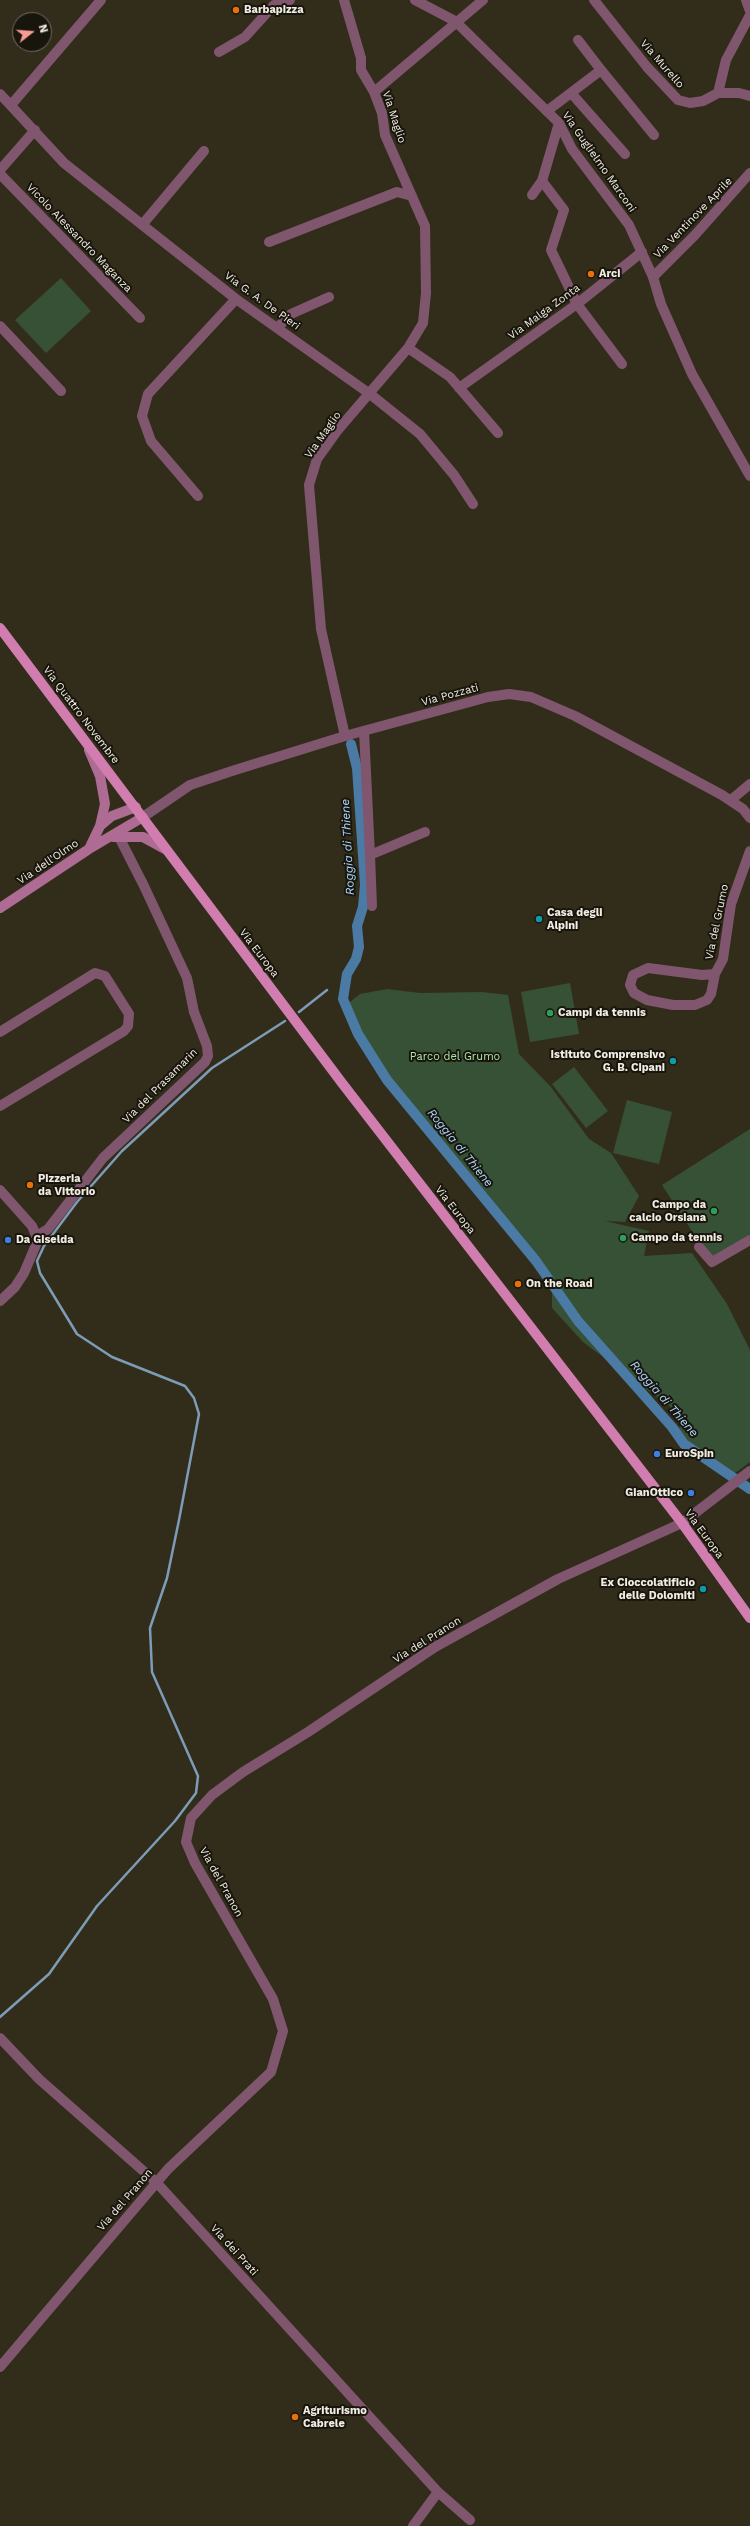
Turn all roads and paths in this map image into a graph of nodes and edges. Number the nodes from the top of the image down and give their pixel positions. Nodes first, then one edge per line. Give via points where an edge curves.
1 (101, 0) edge
2 (290, 0) edge
3 (344, 0) edge
4 (415, 0) edge
5 (483, 0) edge
6 (594, 0) edge
7 (746, 0) edge
8 (750, 11) edge
9 (750, 16) edge
10 (455, 21) junction
11 (578, 40) dead end
12 (219, 52) dead end
13 (602, 70) junction
14 (374, 92) junction
15 (718, 93) junction
16 (0, 94) edge
17 (572, 94) junction
18 (750, 96) edge
19 (11, 105) junction
20 (547, 111) junction
21 (559, 123) junction
22 (35, 130) junction
23 (654, 135) dead end
24 (204, 151) dead end
25 (625, 154) dead end
26 (0, 170) edge
27 (750, 173) edge
28 (0, 174) edge
29 (542, 181) junction
30 (532, 195) dead end
31 (412, 196) junction
32 (142, 225) junction
33 (269, 242) dead end
34 (642, 252) junction
35 (653, 277) junction
36 (329, 298) dead end
37 (236, 299) junction
38 (577, 304) junction
39 (140, 318) dead end
40 (0, 326) edge
41 (277, 328) junction
42 (408, 348) junction
43 (622, 364) dead end
44 (459, 388) junction
45 (61, 391) dead end
46 (370, 394) junction
47 (498, 433) dead end
48 (750, 476) edge
49 (198, 496) dead end
50 (474, 504) dead end
51 (0, 628) edge
52 (364, 731) junction
53 (344, 736) junction
54 (85, 741) junction
55 (750, 784) edge
56 (731, 800) junction
57 (136, 807) junction
58 (143, 817) junction
59 (750, 818) edge
60 (100, 826) junction
61 (425, 832) dead end
62 (118, 835) junction
63 (106, 839) junction
64 (88, 849) junction
65 (169, 852) junction
66 (750, 852) edge
67 (370, 855) junction
68 (372, 906) dead end
69 (0, 908) edge
70 (715, 974) junction
71 (0, 1032) edge
72 (0, 1106) edge
73 (0, 1190) edge
74 (37, 1236) junction
75 (750, 1240) edge
76 (698, 1247) dead end
77 (0, 1302) edge
78 (747, 1473) edge
79 (682, 1523) junction
80 (750, 1618) edge
81 (0, 2038) edge
82 (156, 2183) junction
83 (0, 2366) edge
84 (438, 2492) junction
85 (470, 2520) dead end
86 (413, 2526) edge

1 - 19 street
2 - 12 street via 274,5 245,37
3 - 14 street, Via Maglio via 361,58 361,70
4 - 10 street, Via Guglielmo Marconi
5 - 10 street
6 - 15 street, Via Murello via 647,67 678,100 690,103 703,101
7 - 8 street
9 - 15 street via 726,60
10 - 14 street
10 - 20 street, Via Guglielmo Marconi
11 - 13 street
13 - 17 street
13 - 23 street
14 - 31 street, Via Maglio via 382,113 385,135
15 - 18 street
16 - 19 street, Via G. A. De Pieri
17 - 20 street
17 - 25 street
19 - 22 street, Via G. A. De Pieri
20 - 21 street, Via Guglielmo Marconi
21 - 29 street
21 - 34 street, Via Guglielmo Marconi via 572,149 629,225
22 - 26 street
22 - 32 street, Via G. A. De Pieri via 64,163
24 - 32 street
27 - 35 street, Via Ventinove Aprile via 695,235
28 - 39 street, Vicolo Alessandro Maganza
29 - 30 street
29 - 38 street via 564,210 551,250
31 - 33 street via 398,192
31 - 42 street, Via Maglio via 425,226 426,293 423,323
32 - 37 street, Via G. A. De Pieri
34 - 35 street, Via Guglielmo Marconi
34 - 38 street, Via Malga Zonta
35 - 48 street, Via Guglielmo Marconi via 661,304 692,374
36 - 41 street via 291,314
37 - 41 street, Via G. A. De Pieri
37 - 49 street via 148,394 142,416 151,441
38 - 43 street
38 - 44 street, Via Malga Zonta
40 - 45 street
41 - 46 street, Via G. A. De Pieri
42 - 44 street via 450,377
42 - 46 street, Via Maglio
44 - 47 street
46 - 50 street, Via G. A. De Pieri via 420,434
46 - 53 street, Via Maglio via 337,431 317,459 310,485 321,629
51 - 54 main road, Via Quattro Novembre
52 - 53 street, Via Pozzati
52 - 56 street, Via Pozzati via 488,697 509,694 531,697 575,716
52 - 67 street
53 - 58 street, Via Pozzati via 190,784
54 - 57 main road, Via Quattro Novembre
54 - 60 main road, Via dell'Olmo via 104,789 105,804
55 - 56 street
56 - 59 street, Via Pozzati
57 - 58 main road, Via Quattro Novembre
57 - 60 main road, Via dell'Olmo via 112,816
58 - 63 main road, Via dell'Olmo
58 - 65 main road, Via Europa
60 - 64 main road, Via dell'Olmo
61 - 67 street
62 - 63 main road, Via dell'Olmo
62 - 65 main road, Via dell'Olmo via 150,839
62 - 74 street, Via del Prasamarin via 187,978 194,1012 208,1046 208,1056 205,1062 103,1158 48,1229
63 - 64 main road, Via dell'Olmo
64 - 69 main road, Via dell'Olmo
65 - 79 main road, Via Europa via 342,1083
66 - 70 street, Via del Grumo via 731,904 723,959
67 - 68 street
70 - 70 street, Via del Grumo via 702,975 648,968 633,975 630,985 634,994 647,1000 674,1005 695,1005 707,1000 711,994
71 - 72 street via 95,974 106,976 129,1014 128,1026 124,1031
73 - 74 street via 32,1226
74 - 77 street via 36,1248 24,1273 15,1288
75 - 76 street via 712,1262
78 - 79 street, Via del Pranon
79 - 80 main road, Via Europa
79 - 82 street, Via del Pranon via 558,1579 436,1646 244,1772 212,1795 191,1818 186,1842 273,1999 283,2031 271,2072
81 - 82 street, Via dei Prati via 39,2079
82 - 83 street, Via del Pranon
82 - 84 street, Via dei Prati
84 - 85 street, Via dei Prati
84 - 86 street

